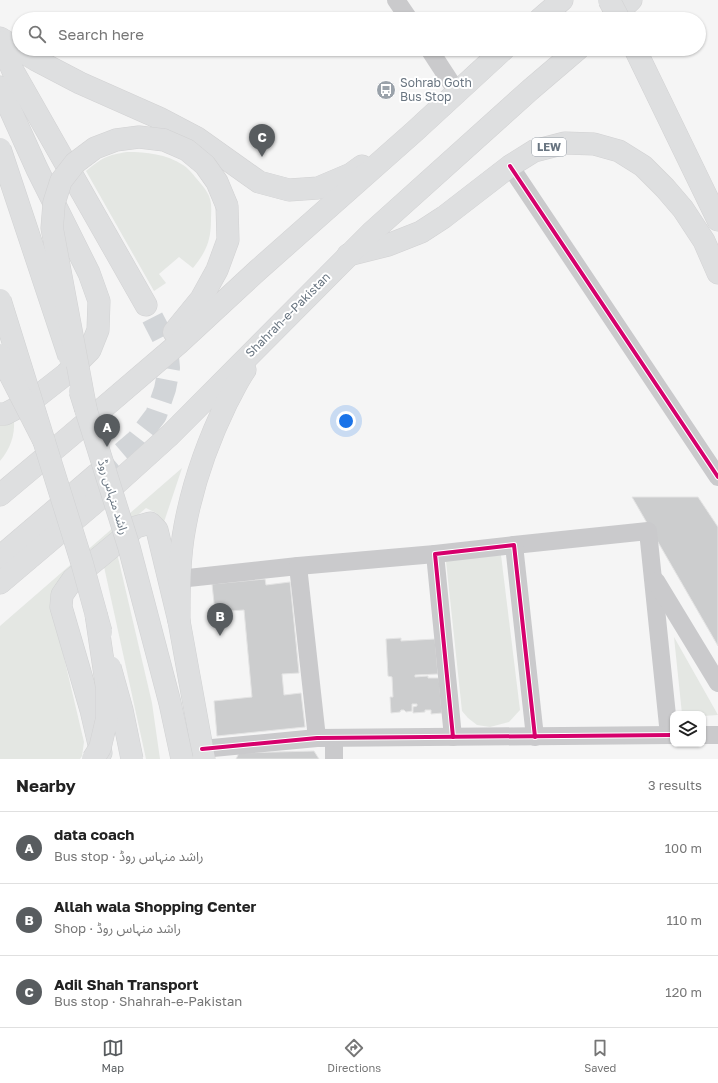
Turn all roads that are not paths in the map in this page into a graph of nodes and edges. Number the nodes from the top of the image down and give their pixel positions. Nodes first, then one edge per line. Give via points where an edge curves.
1 (396, 0) edge
2 (609, 0) edge
3 (631, 0) edge
4 (404, 12) edge
5 (615, 12) edge
6 (618, 12) edge
7 (0, 38) edge
8 (0, 42) edge
9 (12, 45) edge
10 (29, 56) edge
11 (433, 56) edge
12 (496, 56) edge
13 (570, 56) edge
14 (638, 56) edge
15 (0, 87) edge
16 (457, 92) junction
17 (415, 131) junction
18 (0, 149) edge
19 (510, 166) junction
20 (718, 220) edge
21 (348, 255) junction
22 (718, 273) edge
23 (0, 300) edge
24 (146, 304) tunnel mouth
25 (268, 336) junction
26 (0, 355) edge
27 (138, 378) junction
28 (86, 410) junction
29 (0, 414) edge
30 (68, 438) junction
31 (44, 441) junction
32 (97, 474) tunnel mouth
33 (718, 477) edge
34 (0, 478) edge
35 (0, 495) edge
36 (514, 545) junction
37 (435, 554) junction
38 (32, 555) junction
39 (0, 557) edge
40 (298, 566) junction
41 (653, 577) junction
42 (179, 579) junction
43 (0, 583) edge
44 (0, 592) edge
45 (96, 614) junction
46 (179, 621) junction
47 (718, 683) edge
48 (670, 726) edge
49 (670, 735) edge
50 (706, 735) edge
51 (718, 735) edge
52 (453, 737) junction
53 (535, 737) junction
54 (326, 738) junction
55 (203, 754) edge
56 (93, 759) edge
57 (103, 759) edge
58 (132, 759) edge
59 (182, 759) edge
60 (334, 759) edge

1 - 4 street
2 - 5 main road, bridge
3 - 6 main road
7 - 9 main road
8 - 24 main road via 13,71
10 - 17 main road via 80,83 197,138 259,182 289,190 318,188 351,174
11 - 16 street
12 - 16 main road
13 - 21 main road, Shahrah-e-Pakistan
14 - 20 main road
15 - 29 main road via 37,170 89,273 99,301 98,330 90,350 66,374 34,399 5,414
16 - 17 main road
17 - 27 main road
18 - 28 main road, راشد منہاس روڈ, bridge
19 - 21 main road, LEW via 422,232 388,245
19 - 22 main road, LEW via 534,151 565,143 594,144 619,151 643,166 683,209 704,241
19 - 33 street
21 - 25 main road, Shahrah-e-Pakistan
23 - 31 main road, bridge
25 - 38 main road, Shahrah-e-Pakistan via 170,435
25 - 42 main road via 239,380 215,426 197,476 185,526
26 - 31 main road, bridge
27 - 28 main road, bridge via 201,299 217,270 228,240 227,206 217,182 205,165 187,150 164,140 139,137 116,140 95,148 75,163 62,181 54,203 52,228
27 - 30 main road
28 - 59 main road, راشد منہاس روڈ, bridge via 129,547
30 - 34 main road
30 - 35 main road
31 - 45 main road, bridge
32 - 39 main road
36 - 37 street
36 - 41 street via 648,531
36 - 53 street
37 - 40 street
37 - 52 street
38 - 43 main road, Shahrah-e-Pakistan
38 - 44 main road
40 - 42 street
40 - 54 street
41 - 47 street
41 - 48 street
42 - 46 main road
45 - 56 main road, bridge via 107,689 107,718 100,748
45 - 58 main road, bridge via 122,710
46 - 55 main road
46 - 57 main road via 158,530 150,524 136,526 73,578 62,595 61,607
49 - 53 street
50 - 51 street
52 - 53 street
52 - 54 street
54 - 55 street
54 - 60 street

